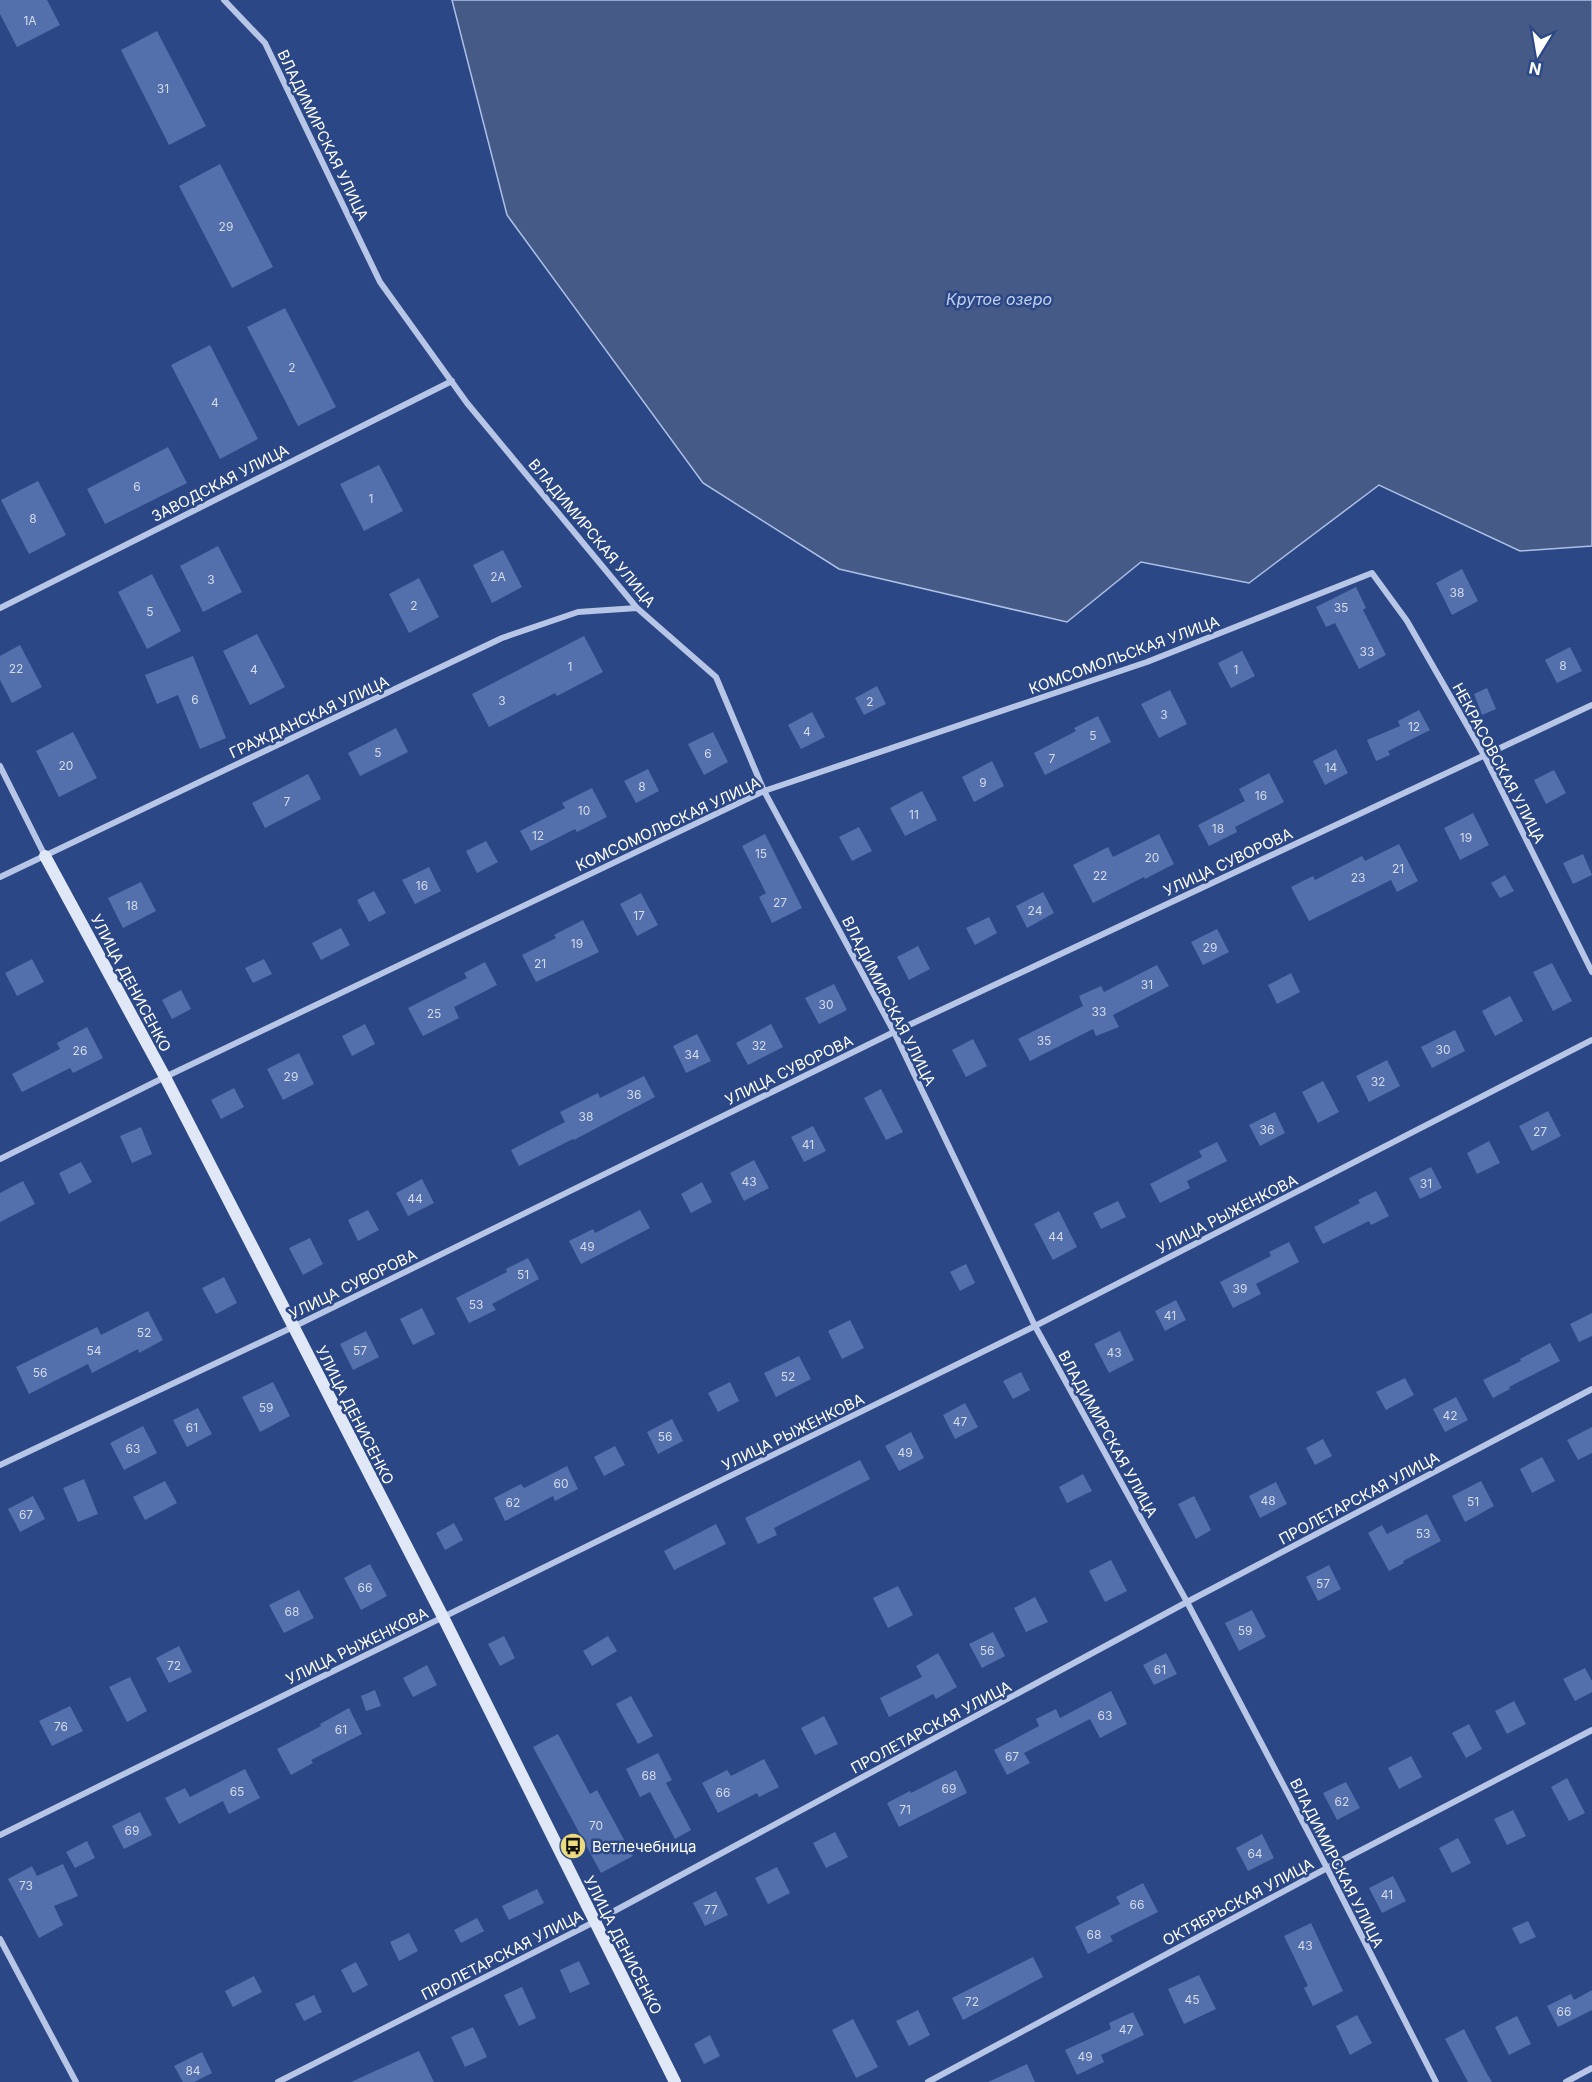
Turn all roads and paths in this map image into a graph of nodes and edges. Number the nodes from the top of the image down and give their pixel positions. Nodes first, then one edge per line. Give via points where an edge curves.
1 (224, 0) edge
2 (452, 381) junction
3 (1372, 573) joint
4 (0, 608) edge
5 (637, 608) junction
6 (1592, 705) edge
7 (1484, 755) junction
8 (0, 766) edge
9 (764, 790) junction
10 (45, 856) junction
11 (0, 877) edge
12 (1592, 972) edge
13 (894, 1032) junction
14 (1592, 1040) edge
15 (165, 1077) junction
16 (0, 1158) edge
17 (1035, 1326) junction
18 (292, 1327) junction
19 (1592, 1389) edge
20 (0, 1465) edge
21 (1187, 1602) junction
22 (443, 1617) junction
23 (1592, 1730) edge
24 (0, 1835) edge
25 (1327, 1868) junction
26 (594, 1922) junction
27 (0, 1939) edge
28 (1592, 2068) edge
29 (76, 2082) edge
30 (279, 2082) edge
31 (675, 2082) edge
32 (928, 2082) edge
33 (1436, 2082) edge
34 (1566, 2082) edge

1 - 2 street, ВЛАДИМИРСКАЯ УЛИЦА via 265,43 380,282
2 - 4 street, ЗАВОДСКАЯ УЛИЦА
2 - 5 street, ВЛАДИМИРСКАЯ УЛИЦА
3 - 7 street, НЕКРАСОВСКАЯ УЛИЦА via 1407,621
3 - 9 street, КОМСОМОЛЬСКАЯ УЛИЦА via 1147,662
5 - 9 street, ВЛАДИМИРСКАЯ УЛИЦА via 716,677
5 - 10 street, ГРАЖДАНСКАЯ УЛИЦА via 578,612 502,638
6 - 7 street, УЛИЦА СУВОРОВА
7 - 12 street, НЕКРАСОВСКАЯ УЛИЦА
7 - 13 street, УЛИЦА СУВОРОВА
8 - 10 street, УЛИЦА ДЕНИСЕНКО
9 - 13 street, ВЛАДИМИРСКАЯ УЛИЦА
9 - 15 street, КОМСОМОЛЬСКАЯ УЛИЦА
10 - 11 street, ГРАЖДАНСКАЯ УЛИЦА
10 - 15 street, УЛИЦА ДЕНИСЕНКО
13 - 17 street, ВЛАДИМИРСКАЯ УЛИЦА
13 - 18 street, УЛИЦА СУВОРОВА
14 - 17 street, УЛИЦА РЫЖЕНКОВА
15 - 16 street, КОМСОМОЛЬСКАЯ УЛИЦА
15 - 18 street, УЛИЦА ДЕНИСЕНКО
17 - 21 street, ВЛАДИМИРСКАЯ УЛИЦА
17 - 22 street, УЛИЦА РЫЖЕНКОВА
18 - 20 street, УЛИЦА СУВОРОВА
18 - 22 street, УЛИЦА ДЕНИСЕНКО
19 - 21 street, ПРОЛЕТАРСКАЯ УЛИЦА
21 - 25 street, ВЛАДИМИРСКАЯ УЛИЦА
21 - 26 street, ПРОЛЕТАРСКАЯ УЛИЦА
22 - 24 street, УЛИЦА РЫЖЕНКОВА
22 - 26 street, УЛИЦА ДЕНИСЕНКО
23 - 25 street, ОКТЯБРЬСКАЯ УЛИЦА
25 - 32 street, ОКТЯБРЬСКАЯ УЛИЦА
25 - 33 street, ВЛАДИМИРСКАЯ УЛИЦА
26 - 30 street, ПРОЛЕТАРСКАЯ УЛИЦА
26 - 31 street, УЛИЦА ДЕНИСЕНКО
27 - 29 street
28 - 34 street

